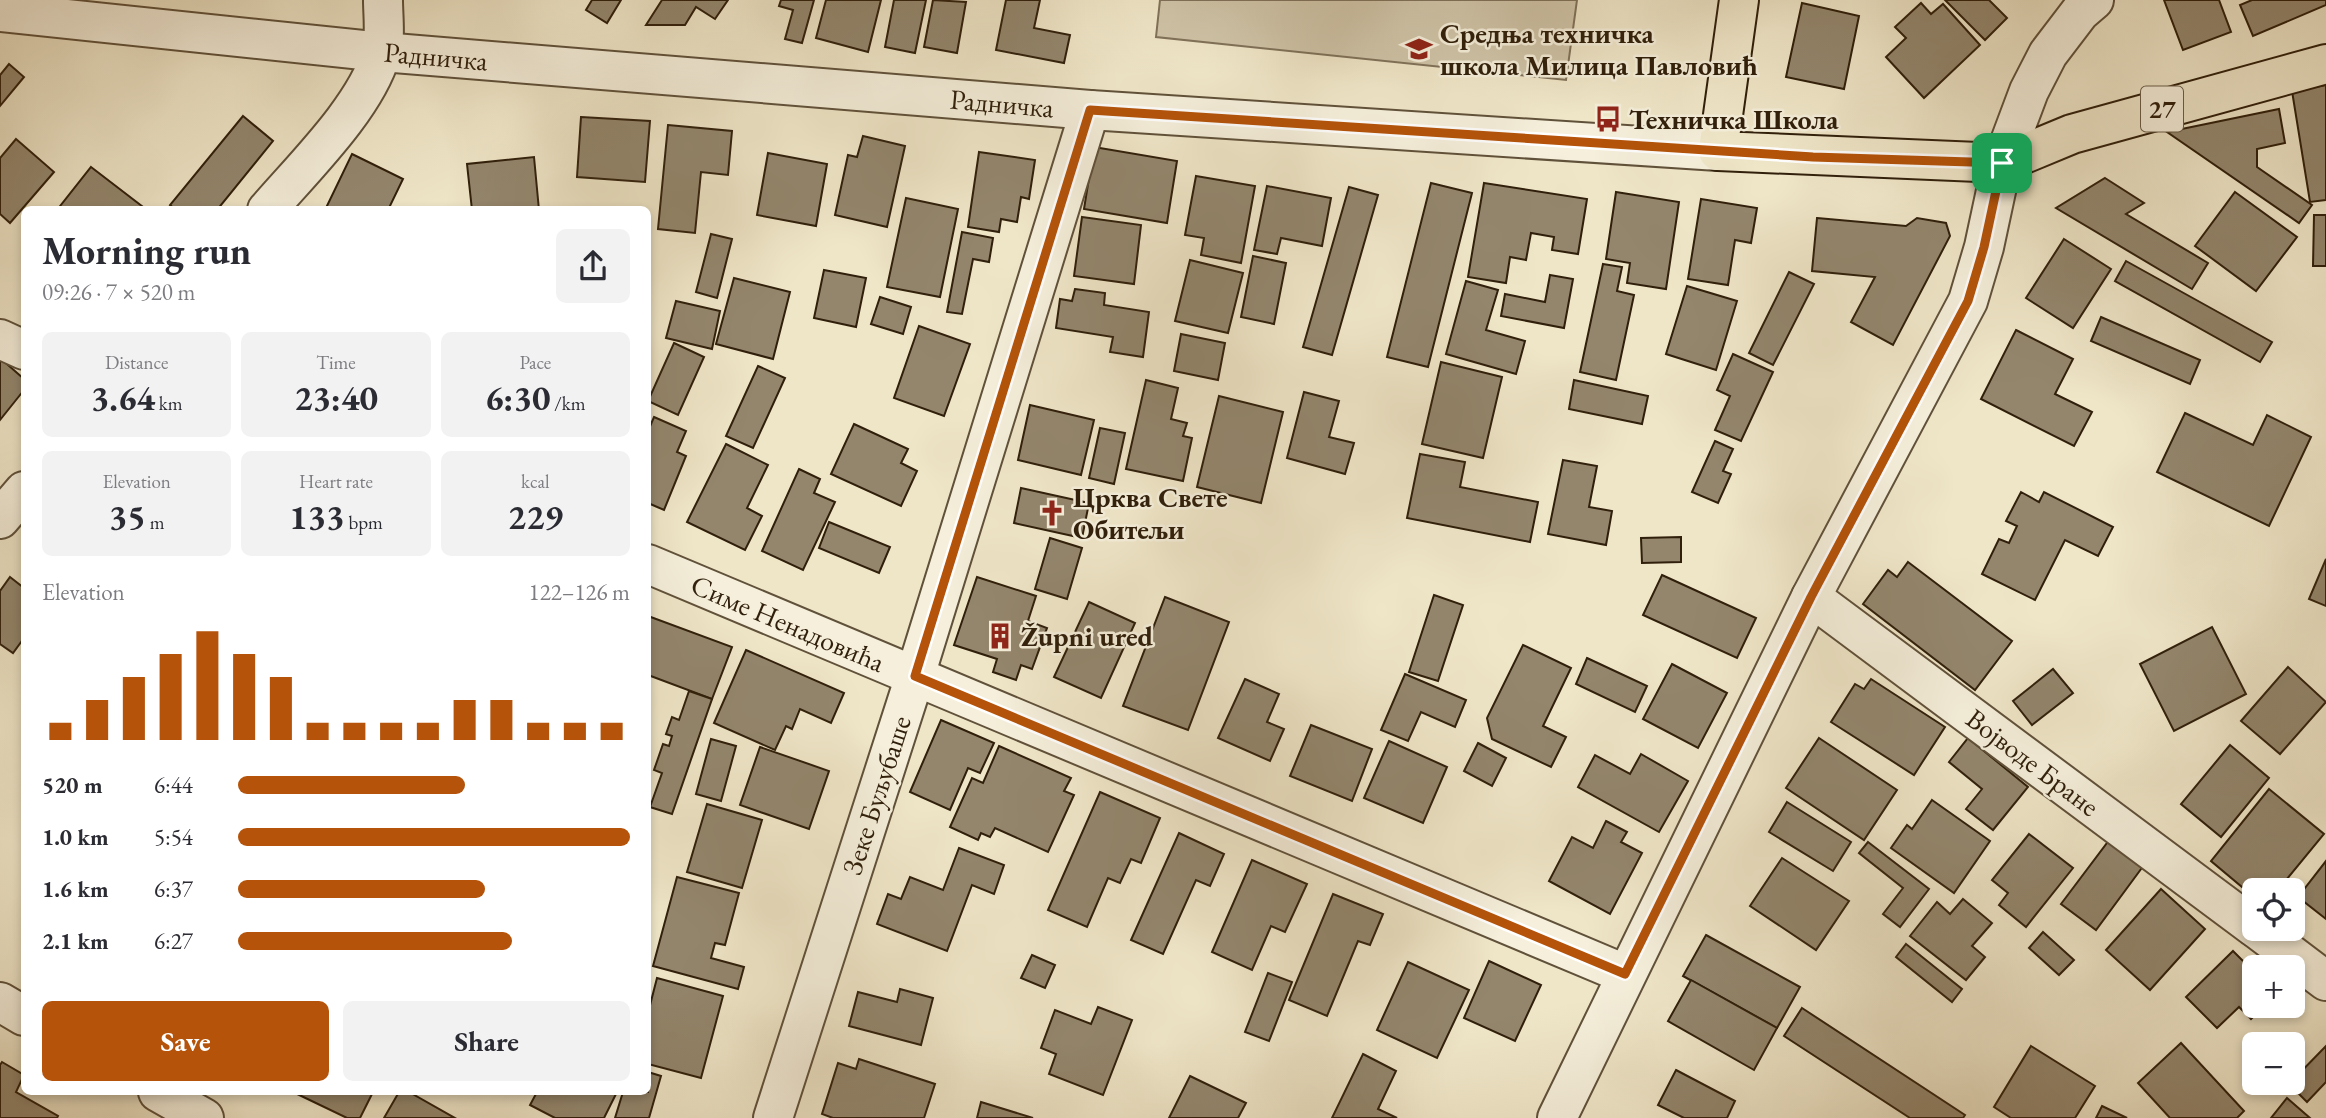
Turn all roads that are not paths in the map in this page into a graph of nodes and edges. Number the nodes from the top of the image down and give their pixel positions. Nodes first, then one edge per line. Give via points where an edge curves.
1 (383, 0) edge
2 (1739, 0) edge
3 (2094, 0) edge
4 (0, 12) edge
5 (382, 52) junction
6 (2326, 64) edge
7 (1090, 110) junction
8 (1718, 152) junction
9 (2002, 163) junction
10 (270, 206) edge
11 (0, 339) edge
12 (21, 349) edge
13 (21, 494) edge
14 (0, 519) edge
15 (651, 566) edge
16 (1811, 597) junction
17 (915, 676) junction
18 (2242, 918) edge
19 (2272, 941) edge
20 (1625, 974) junction
21 (2326, 981) edge
22 (0, 1002) edge
23 (21, 1014) edge
24 (163, 1095) edge
25 (204, 1118) edge
26 (774, 1118) edge
27 (1557, 1118) edge

1 - 5 street
2 - 8 main road
3 - 9 street via 2048,54 2029,90
4 - 5 street, Радничка
5 - 7 street, Радничка
5 - 10 street via 365,90
6 - 9 main road, Радничка / 27 via 2072,134
7 - 8 street, Радничка
7 - 17 street, Зеке Буљубаше
8 - 9 main road, Радничка / 27
9 - 16 street via 1968,301
11 - 12 street
13 - 14 street
15 - 17 street, Симе Ненадовића
16 - 18 street, Војводе Бране
16 - 20 street
17 - 20 street, Симе Ненадовића
17 - 26 street, Зеке Буљубаше
19 - 21 street, Војводе Бране
20 - 27 street
22 - 23 street
24 - 25 street

